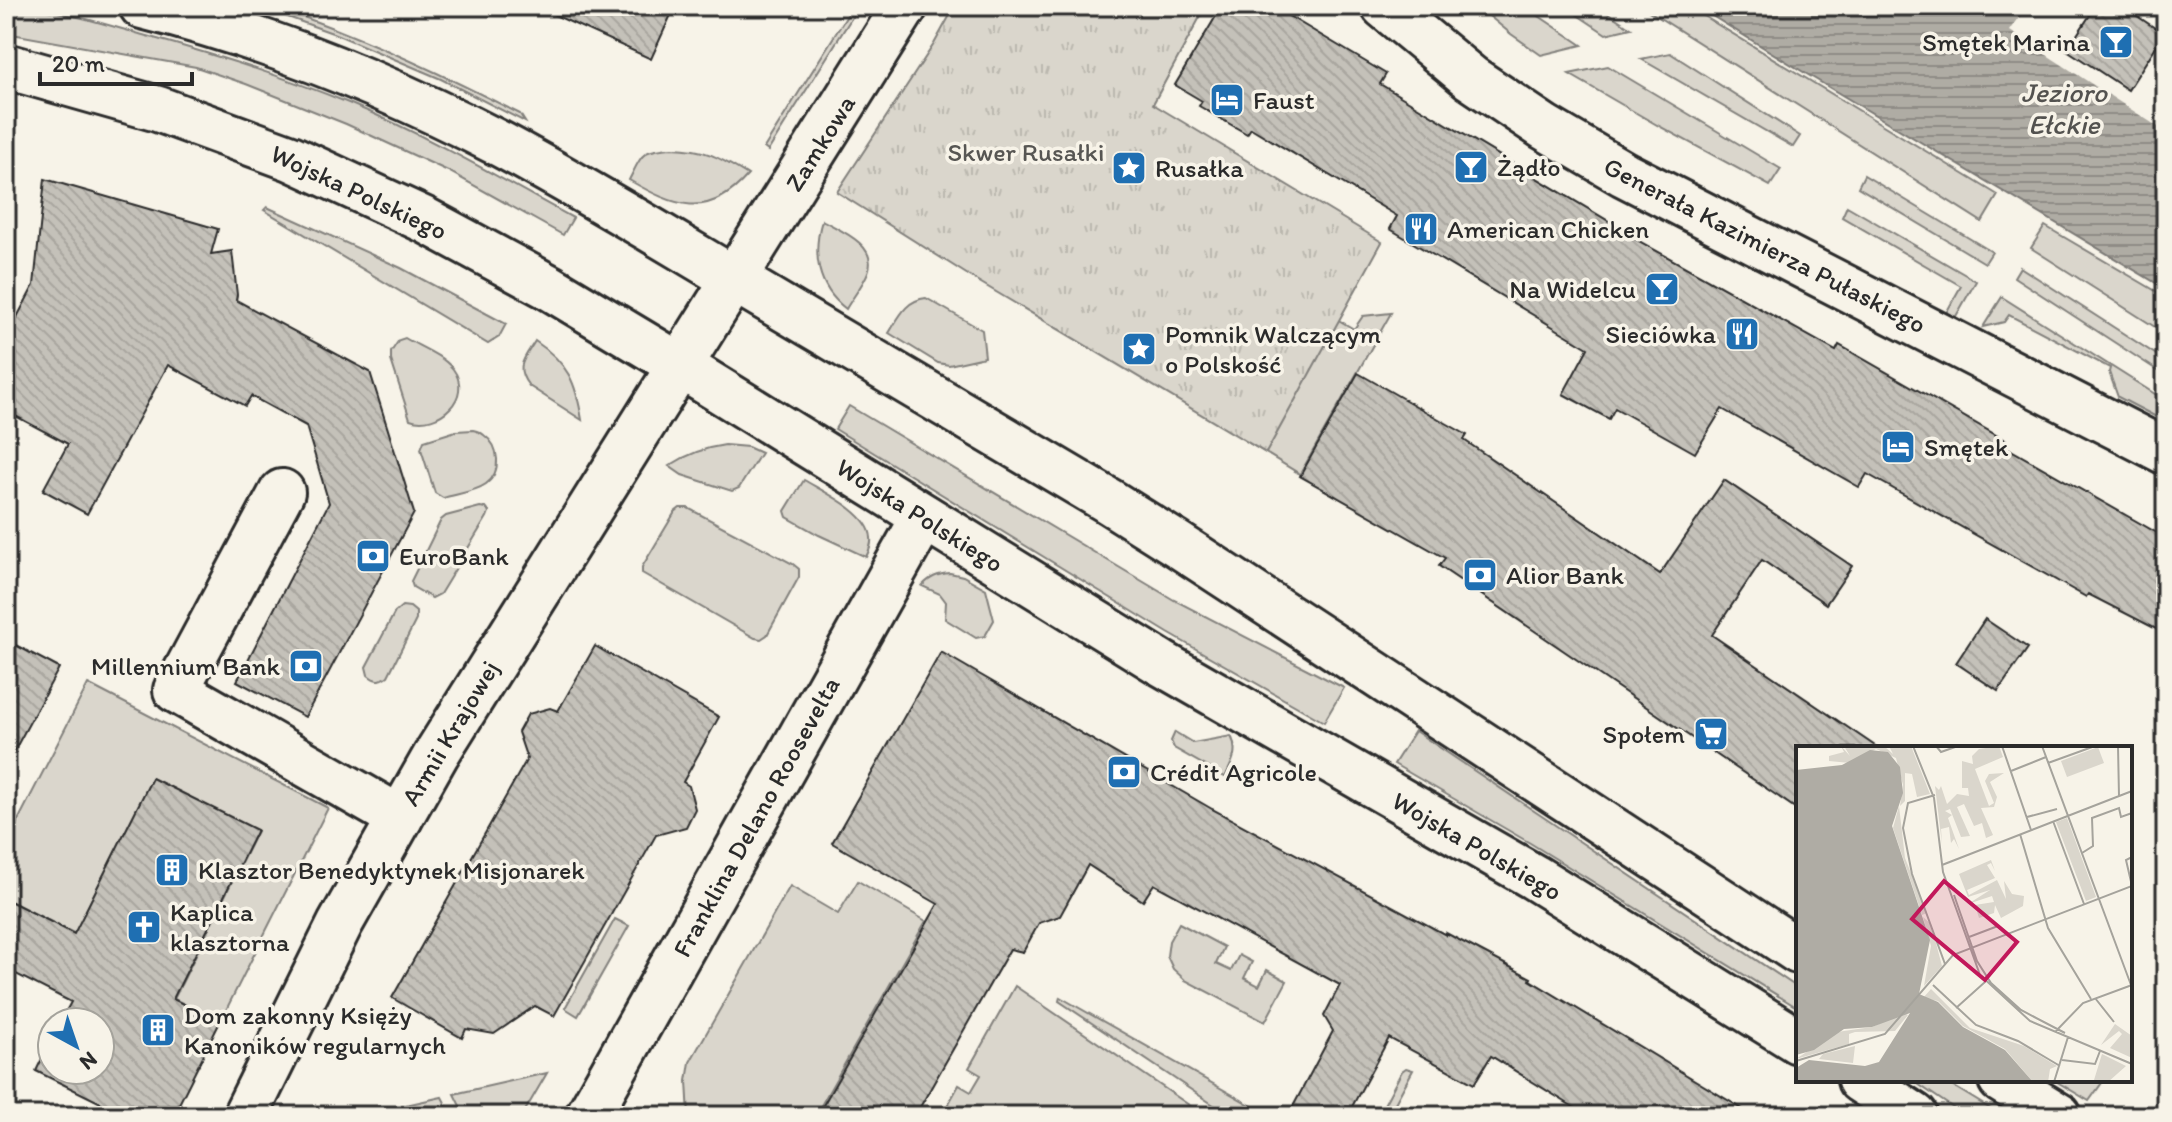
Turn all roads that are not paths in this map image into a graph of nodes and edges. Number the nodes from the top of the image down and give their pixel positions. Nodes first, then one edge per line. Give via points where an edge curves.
1 (142, 6) edge
2 (905, 6) edge
3 (1384, 6) edge
4 (6, 66) edge
5 (734, 279) junction
6 (679, 365) junction
7 (2166, 452) edge
8 (282, 492) dead end
9 (924, 517) junction
10 (400, 818) junction
11 (1796, 950) edge
12 (1796, 1040) edge
13 (1863, 1082) edge
14 (2004, 1082) edge
15 (245, 1116) edge
16 (588, 1116) edge
17 (1915, 1116) edge
18 (2059, 1116) edge

1 - 5 street via 261,41 418,104 599,199
2 - 5 street, Zamkowa
3 - 7 street, Generała Kazimierza Pułaskiego via 1471,78 1610,166
4 - 6 street, Wojska Polskiego via 158,109 291,158 425,220
5 - 6 street, Zamkowa
5 - 11 street via 1154,529
6 - 9 street, Wojska Polskiego
6 - 10 street, Armii Krajowej via 469,698
8 - 10 street via 176,690
9 - 12 street, Wojska Polskiego via 1161,663 1534,877
9 - 16 street, Franklina Delano Roosevelta
10 - 15 street, Armii Krajowej via 340,924
13 - 17 street
14 - 18 street

